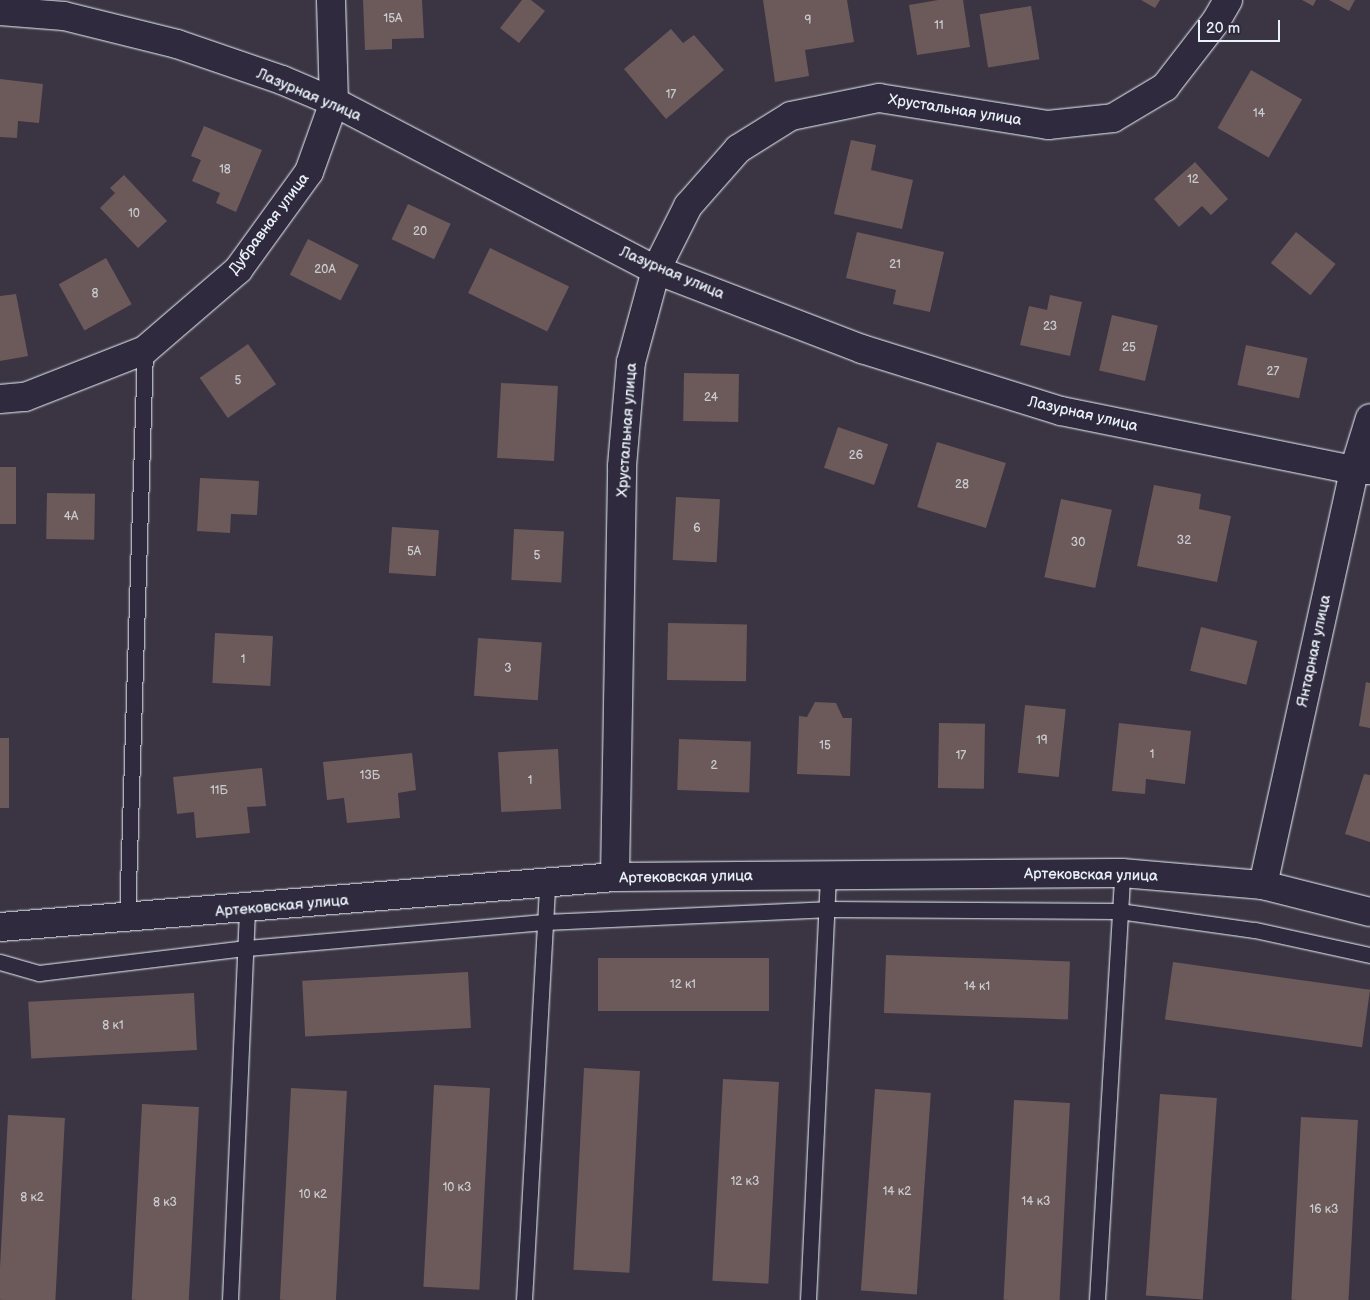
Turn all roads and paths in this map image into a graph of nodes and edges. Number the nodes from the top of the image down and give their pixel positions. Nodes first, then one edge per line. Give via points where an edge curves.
1 (331, 0) edge
2 (1228, 0) edge
3 (0, 11) edge
4 (334, 102) junction
5 (656, 270) junction
6 (145, 350) junction
7 (0, 399) edge
8 (1370, 418) edge
9 (1362, 470) edge
10 (1122, 873) junction
11 (828, 875) junction
12 (616, 877) junction
13 (547, 883) junction
14 (1263, 885) junction
15 (247, 908) junction
16 (826, 909) junction
17 (1120, 911) junction
18 (1370, 912) edge
19 (127, 919) junction
20 (545, 922) junction
21 (0, 927) edge
22 (246, 948) junction
23 (1370, 954) edge
24 (0, 962) edge
25 (230, 1300) edge
26 (524, 1300) edge
27 (808, 1300) edge
28 (1098, 1300) edge

1 - 4 street, Дубравная улица
2 - 5 street, Хрустальная улица via 1216,21 1165,87 1113,118 1048,125 879,98 791,116 738,149 694,199
3 - 4 street, Лазурная улица via 64,16 178,44
4 - 5 street, Лазурная улица
4 - 6 street, Дубравная улица via 309,172 238,270
5 - 9 street, Лазурная улица via 862,349 1061,411
5 - 12 street, Хрустальная улица via 631,362 622,466
6 - 7 street, Дубравная улица via 25,397
6 - 19 lane
8 - 9 street, Янтарная улица
9 - 14 street, Янтарная улица
10 - 11 street, Артековская улица
10 - 14 street, Артековская улица
10 - 17 lane
11 - 12 street, Артековская улица
11 - 16 lane
12 - 13 street, Артековская улица
13 - 15 street, Артековская улица
13 - 20 lane
14 - 18 street, Артековская улица
15 - 19 street, Артековская улица
15 - 22 lane
16 - 17 lane
16 - 20 lane
16 - 27 lane
17 - 23 lane via 1255,930
17 - 28 lane
19 - 21 street, Артековская улица
20 - 22 lane
20 - 26 lane
22 - 24 lane via 39,973
22 - 25 lane

